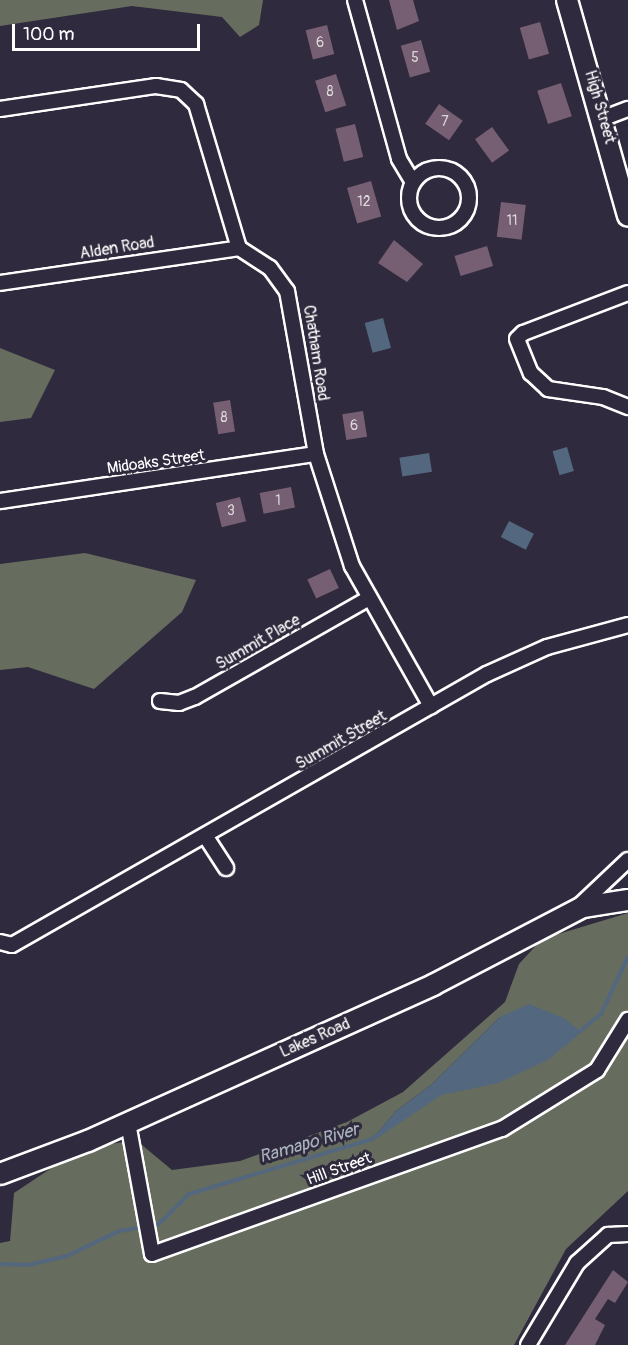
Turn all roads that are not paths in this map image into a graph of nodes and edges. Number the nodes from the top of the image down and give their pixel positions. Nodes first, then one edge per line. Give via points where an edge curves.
1 (355, 0) edge
2 (567, 0) edge
3 (628, 109) edge
4 (0, 110) edge
5 (604, 118) junction
6 (413, 182) junction
7 (628, 216) edge
8 (239, 248) junction
9 (0, 283) edge
10 (628, 293) edge
11 (628, 407) edge
12 (316, 454) junction
13 (0, 501) edge
14 (369, 598) junction
15 (628, 625) edge
16 (160, 700) dead end
17 (431, 706) junction
18 (207, 837) junction
19 (628, 860) edge
20 (226, 868) dead end
21 (628, 900) edge
22 (573, 912) junction
23 (0, 942) edge
24 (628, 1020) edge
25 (128, 1123) junction
26 (0, 1174) edge
27 (628, 1234) edge
28 (528, 1345) edge

1 - 6 street via 399,159
2 - 5 main road, High Street
3 - 5 street
4 - 8 street via 156,86 181,90 196,104
5 - 7 main road, High Street
6 - 6 street via 409,201 418,219 436,227 462,216 468,197 455,173 437,168
8 - 9 street, Alden Road
8 - 12 street, Chatham Road via 270,268 287,291
10 - 11 street via 523,333 517,339 531,373 548,389 603,397
12 - 13 street, Midoaks Street
12 - 14 street, Chatham Road via 352,566
14 - 16 street, Summit Place via 195,697 179,704
14 - 17 street, Chatham Road
15 - 17 street, Summit Street via 547,647 487,674
17 - 18 street, Summit Street
18 - 20 street
18 - 23 street, Summit Street via 12,945
19 - 22 street
21 - 22 main road, Lakes Road
22 - 25 main road, Lakes Road via 433,985
24 - 25 street, Hill Street via 597,1070 502,1129 152,1254
25 - 26 main road, Lakes Road
27 - 28 street via 608,1235 577,1263

